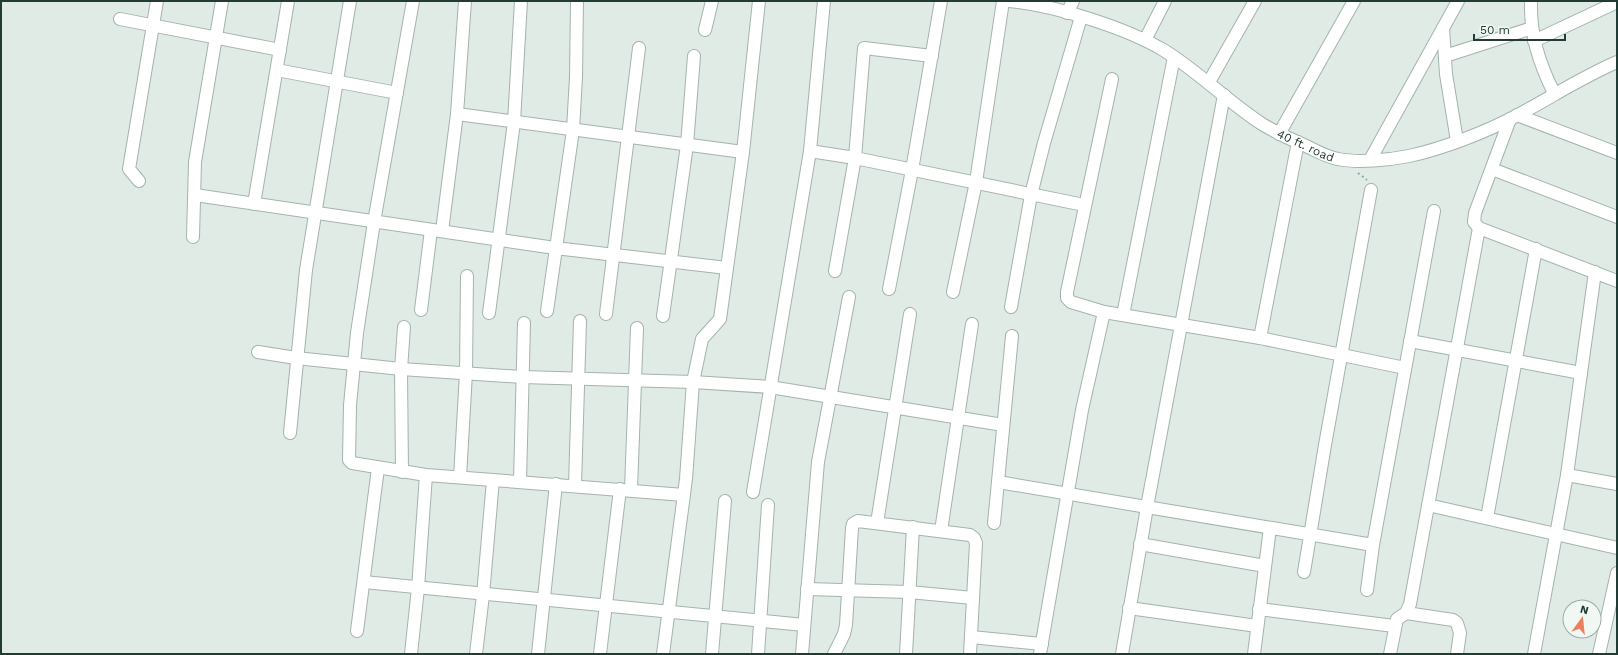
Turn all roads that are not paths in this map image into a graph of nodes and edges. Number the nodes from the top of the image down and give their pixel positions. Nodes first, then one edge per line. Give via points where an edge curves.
1 (157, 1) edge
2 (222, 1) edge
3 (288, 1) edge
4 (350, 1) edge
5 (413, 1) edge
6 (465, 1) edge
7 (521, 1) edge
8 (577, 1) edge
9 (712, 1) edge
10 (759, 1) edge
11 (824, 1) edge
12 (942, 1) edge
13 (1003, 1) edge
14 (1009, 1) edge
15 (1073, 1) edge
16 (1165, 1) edge
17 (1255, 1) edge
18 (1354, 1) edge
19 (1458, 1) edge
20 (1531, 1) edge
21 (1022, 2) edge
22 (1617, 2) edge
23 (1068, 13) junction
24 (1081, 17) junction
25 (120, 19) dead end
26 (152, 25) junction
27 (1443, 28) junction
28 (1532, 28) junction
29 (705, 30) dead end
30 (216, 38) junction
31 (1145, 40) junction
32 (1534, 41) junction
33 (639, 48) dead end
34 (280, 50) junction
35 (694, 56) dead end
36 (932, 56) junction
37 (1445, 56) junction
38 (1174, 57) junction
39 (1617, 62) edge
40 (277, 70) junction
41 (1112, 80) dead end
42 (336, 82) junction
43 (1209, 82) junction
44 (397, 93) junction
45 (1554, 93) junction
46 (1224, 95) junction
47 (457, 114) junction
48 (1514, 117) junction
49 (514, 122) junction
50 (573, 130) junction
51 (1280, 134) junction
52 (628, 138) junction
53 (1457, 141) junction
54 (1298, 142) junction
55 (687, 144) junction
56 (810, 151) junction
57 (743, 152) junction
58 (1617, 153) edge
59 (855, 158) junction
60 (1370, 160) junction
61 (1492, 169) junction
62 (912, 170) junction
63 (139, 181) dead end
64 (976, 182) junction
65 (1372, 190) dead end
66 (195, 195) junction
67 (1032, 195) junction
68 (254, 204) junction
69 (1084, 205) junction
70 (1434, 211) dead end
71 (315, 214) junction
72 (1617, 217) edge
73 (374, 222) junction
74 (1479, 228) junction
75 (436, 230) junction
76 (193, 237) dead end
77 (500, 239) junction
78 (555, 248) junction
79 (1536, 249) junction
80 (614, 255) junction
81 (670, 261) junction
82 (727, 268) junction
83 (834, 271) dead end
84 (1595, 272) junction
85 (467, 276) dead end
86 (1617, 281) edge
87 (889, 289) dead end
88 (953, 292) dead end
89 (849, 297) dead end
90 (1011, 307) dead end
91 (420, 310) dead end
92 (547, 311) dead end
93 (1104, 312) junction
94 (489, 313) dead end
95 (606, 314) dead end
96 (910, 314) dead end
97 (1123, 315) junction
98 (663, 316) dead end
99 (580, 321) dead end
100 (524, 323) dead end
101 (972, 324) dead end
102 (1183, 324) junction
103 (404, 328) dead end
104 (637, 328) dead end
105 (1012, 336) dead end
106 (1260, 338) junction
107 (1410, 341) junction
108 (1455, 349) junction
109 (258, 352) dead end
110 (1341, 355) junction
111 (296, 358) junction
112 (1515, 360) junction
113 (354, 364) junction
114 (1405, 368) junction
115 (401, 369) junction
116 (466, 373) junction
117 (1581, 373) junction
118 (522, 377) junction
119 (579, 380) junction
120 (636, 381) junction
121 (693, 382) junction
122 (770, 388) junction
123 (831, 397) junction
124 (895, 408) junction
125 (957, 418) junction
126 (1003, 425) junction
127 (290, 433) dead end
128 (378, 468) junction
129 (402, 472) junction
130 (426, 475) junction
131 (1567, 475) junction
132 (460, 477) junction
133 (493, 480) junction
134 (520, 481) junction
135 (998, 482) junction
136 (556, 484) junction
137 (1617, 484) edge
138 (575, 485) junction
139 (625, 489) junction
140 (753, 492) dead end
141 (1067, 493) junction
142 (684, 495) junction
143 (726, 501) dead end
144 (768, 505) dead end
145 (1428, 505) junction
146 (1147, 507) junction
147 (1487, 518) junction
148 (877, 523) junction
149 (994, 523) dead end
150 (913, 527) junction
151 (1270, 528) junction
152 (940, 530) junction
153 (1556, 534) junction
154 (1310, 535) junction
155 (1140, 544) junction
156 (1373, 545) junction
157 (1617, 548) edge
158 (1265, 566) junction
159 (1304, 572) dead end
160 (1617, 573) edge
161 (364, 582) junction
162 (418, 588) junction
163 (807, 590) junction
164 (848, 590) junction
165 (1366, 590) dead end
166 (909, 592) junction
167 (483, 595) junction
168 (973, 598) junction
169 (545, 600) junction
170 (606, 606) junction
171 (1129, 608) junction
172 (1259, 609) junction
173 (668, 612) junction
174 (1406, 613) junction
175 (715, 617) junction
176 (760, 620) junction
177 (804, 625) junction
178 (1257, 626) junction
179 (1394, 626) junction
180 (357, 631) dead end
181 (971, 637) junction
182 (1040, 649) edge
183 (411, 654) edge
184 (476, 654) edge
185 (538, 654) edge
186 (600, 654) edge
187 (663, 654) edge
188 (712, 654) edge
189 (758, 654) edge
190 (802, 654) edge
191 (834, 654) edge
192 (906, 654) edge
193 (970, 654) edge
194 (1122, 654) edge
195 (1254, 654) edge
196 (1390, 654) edge
197 (1458, 654) edge
198 (1534, 654) edge
199 (1599, 654) edge

1 - 26 street
2 - 30 street
3 - 34 street
4 - 42 street
5 - 44 street
6 - 47 street
7 - 49 street
8 - 50 street
9 - 29 street
10 - 57 street
11 - 56 street
12 - 36 street
13 - 64 street
14 - 21 street, 40 ft. road
15 - 23 street
16 - 31 street
17 - 43 street
18 - 51 street
19 - 27 street
20 - 28 street
21 - 23 street, 40 ft. road
22 - 32 street
23 - 24 street, 40 ft. road
24 - 31 street, 40 ft. road
24 - 67 street via 1044,143
25 - 26 street
26 - 30 street
26 - 63 street via 128,169
27 - 37 street
27 - 60 street
28 - 32 street
28 - 37 street
30 - 34 street
30 - 66 street via 195,162
31 - 38 street, 40 ft. road
32 - 45 street via 1543,70
33 - 52 street
34 - 40 street
35 - 55 street
36 - 59 street via 864,48
36 - 62 street
37 - 53 street
38 - 43 street, 40 ft. road
38 - 97 street
39 - 45 street, 40 ft. road
40 - 42 street
40 - 68 street
41 - 69 street
42 - 44 street
42 - 71 street
43 - 46 street, 40 ft. road
44 - 73 street
45 - 48 street, 40 ft. road
46 - 51 street, 40 ft. road
46 - 102 street
47 - 49 street
47 - 75 street
48 - 53 street, 40 ft. road
48 - 58 street
48 - 61 street
49 - 50 street
49 - 77 street
50 - 52 street
50 - 78 street
51 - 54 street, 40 ft. road
52 - 55 street
52 - 80 street
53 - 60 street, 40 ft. road via 1409,156
54 - 60 street, 40 ft. road via 1339,159
54 - 106 street
55 - 57 street
55 - 81 street
56 - 59 street
56 - 122 street
57 - 82 street
59 - 62 street
59 - 83 street
61 - 72 street
61 - 74 street via 1473,218
62 - 64 street
62 - 87 street
64 - 67 street
64 - 88 street
65 - 110 street
66 - 68 street
66 - 76 street
67 - 69 street
67 - 90 street
68 - 71 street
69 - 93 street via 1067,298 1070,302
70 - 107 street
71 - 73 street
71 - 111 street
73 - 75 street
73 - 113 street
74 - 79 street
74 - 108 street
75 - 77 street
75 - 91 street
77 - 78 street
77 - 94 street
78 - 80 street
78 - 92 street
79 - 84 street
79 - 112 street
80 - 81 street
80 - 95 street
81 - 82 street
81 - 98 street
82 - 121 street via 720,319 702,339
84 - 86 street
84 - 117 street
85 - 116 street
89 - 123 street
93 - 97 street
93 - 141 street
96 - 124 street
97 - 102 street
99 - 119 street
100 - 118 street
101 - 125 street
102 - 106 street
102 - 146 street
103 - 115 street
104 - 120 street
105 - 126 street
106 - 110 street
107 - 108 street
107 - 114 street
108 - 112 street
108 - 145 street
109 - 111 street
110 - 114 street
110 - 154 street
111 - 113 street
111 - 127 street
112 - 117 street
112 - 147 street
113 - 115 street
113 - 128 street via 349,460 352,463
114 - 156 street
115 - 116 street
115 - 129 street
116 - 118 street
116 - 132 street
117 - 131 street
118 - 119 street
118 - 134 street
119 - 120 street
119 - 138 street
120 - 121 street
120 - 139 street
121 - 122 street
121 - 142 street
122 - 123 street
122 - 140 street
123 - 124 street
123 - 163 street via 818,462
124 - 125 street
124 - 148 street
125 - 126 street
125 - 152 street
126 - 135 street
128 - 129 street
128 - 161 street
129 - 130 street
130 - 132 street
130 - 162 street
131 - 137 street
131 - 153 street
132 - 133 street
133 - 134 street
133 - 167 street
134 - 136 street
135 - 141 street
135 - 149 street
136 - 138 street
136 - 169 street
138 - 139 street
139 - 142 street
139 - 170 street
141 - 146 street
141 - 182 street
142 - 173 street
143 - 175 street
144 - 176 street
145 - 147 street
145 - 174 street via 1410,604
146 - 151 street
146 - 155 street
147 - 153 street
148 - 150 street
148 - 164 street via 858,521 853,524
150 - 152 street
150 - 166 street
151 - 154 street
151 - 158 street
152 - 168 street via 970,535 974,538 976,543
153 - 157 street
153 - 198 street
154 - 156 street
154 - 159 street
155 - 158 street
155 - 171 street
156 - 165 street
158 - 172 street
160 - 199 street
161 - 162 street
161 - 180 street
162 - 167 street
162 - 183 street
163 - 164 street
163 - 177 street
164 - 166 street
164 - 191 street via 844,634
166 - 168 street
166 - 192 street
167 - 169 street
167 - 184 street
168 - 181 street
169 - 170 street
169 - 185 street
170 - 173 street
170 - 186 street
171 - 178 street
171 - 194 street
172 - 178 street
172 - 179 street
173 - 175 street
173 - 187 street
174 - 179 street
174 - 197 street via 1453,620 1457,623 1460,633
175 - 176 street
175 - 188 street
176 - 177 street
176 - 189 street
177 - 190 street
178 - 195 street
179 - 196 street
181 - 182 street
181 - 193 street

